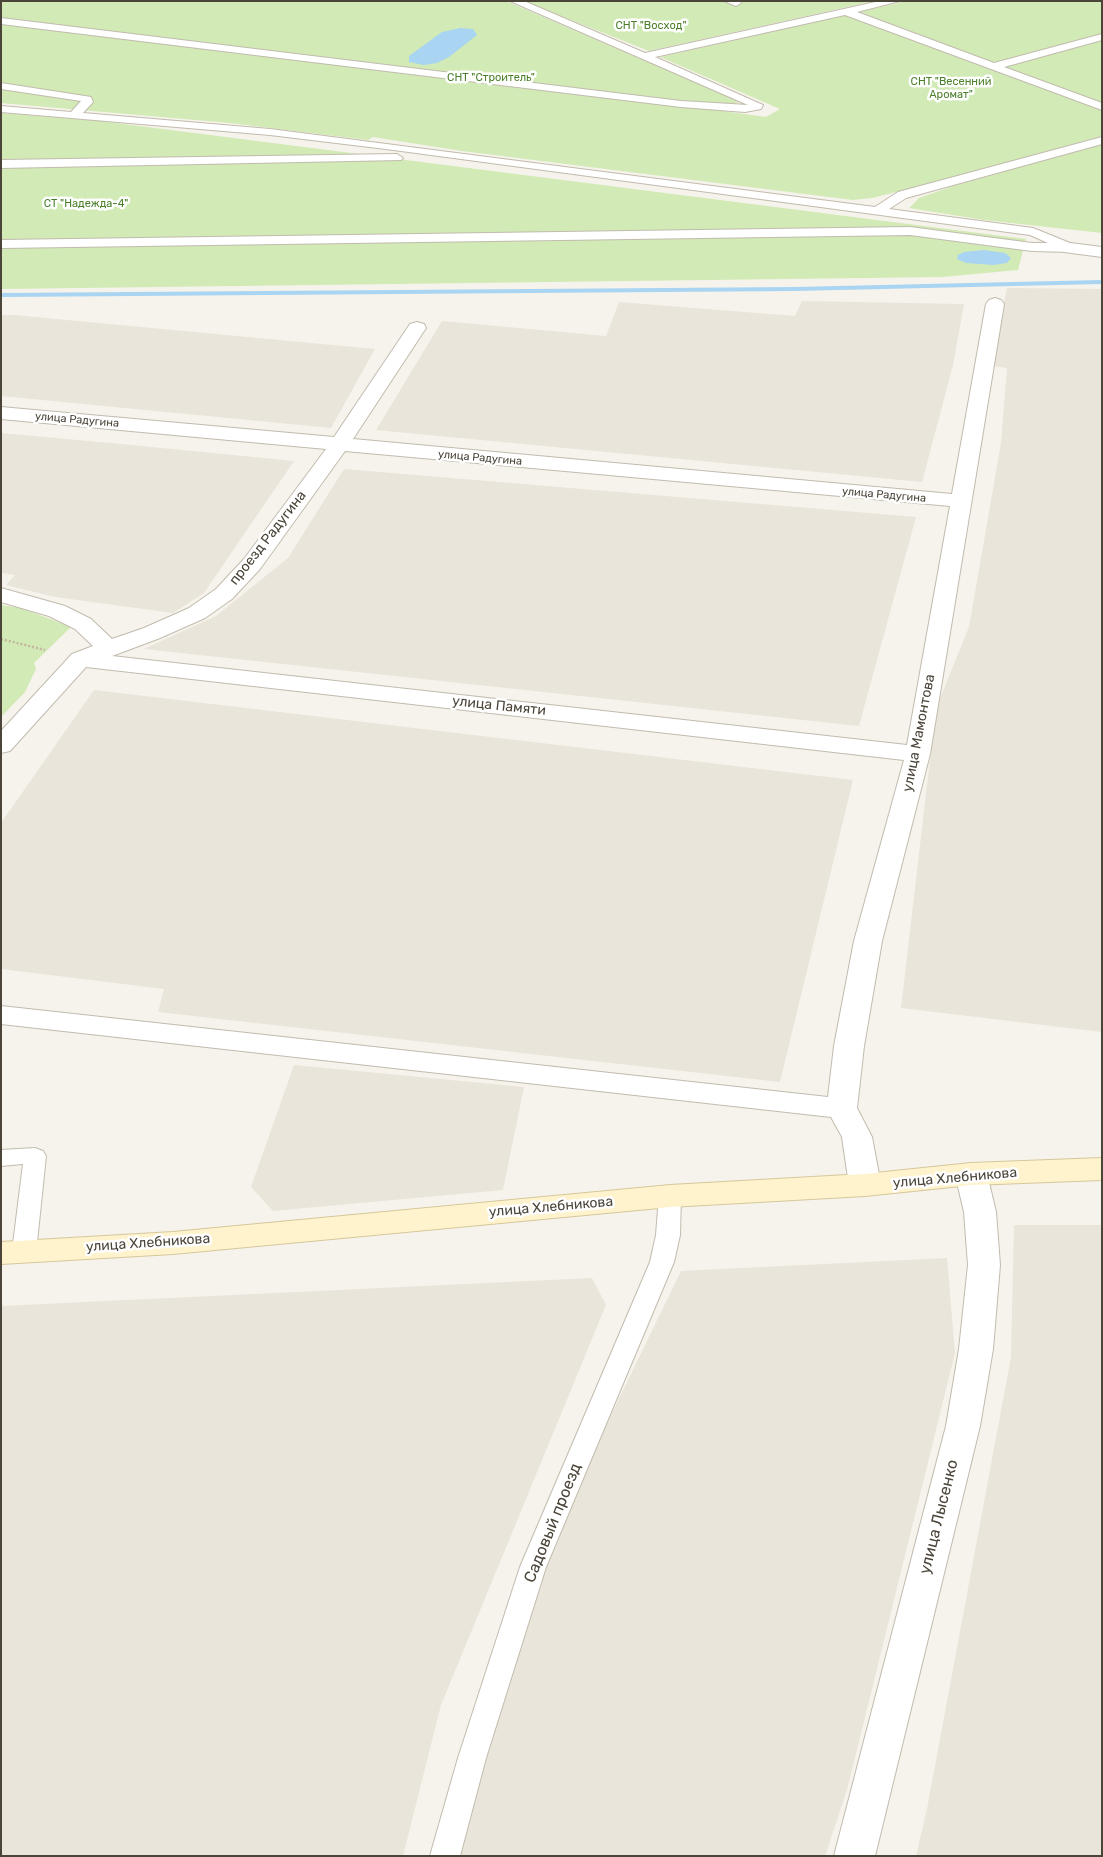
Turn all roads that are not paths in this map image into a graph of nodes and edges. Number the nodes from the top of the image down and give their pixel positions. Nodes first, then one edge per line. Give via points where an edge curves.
1 (514, 1) edge
2 (895, 1) edge
3 (846, 12) junction
4 (1, 21) edge
5 (1102, 37) edge
6 (646, 56) junction
7 (992, 67) junction
8 (1, 86) edge
9 (1102, 107) edge
10 (1, 109) edge
11 (74, 115) junction
12 (1102, 140) edge
13 (1, 164) edge
14 (878, 211) junction
15 (890, 231) junction
16 (1, 244) edge
17 (1070, 248) junction
18 (1102, 252) edge
19 (995, 304) dead end
20 (417, 328) dead end
21 (1, 413) edge
22 (339, 445) junction
23 (960, 502) junction
24 (1, 596) edge
25 (109, 649) junction
26 (80, 659) junction
27 (1, 746) edge
28 (918, 754) junction
29 (1, 1015) edge
30 (842, 1108) junction
31 (1, 1158) edge
32 (1102, 1169) edge
33 (971, 1174) junction
34 (865, 1185) junction
35 (670, 1196) junction
36 (13, 1253) edge
37 (445, 1856) edge
38 (854, 1856) edge

1 - 6 lane
2 - 3 lane
3 - 6 lane
3 - 7 lane
4 - 6 lane via 681,104 757,108 757,105
5 - 7 lane
7 - 9 lane
8 - 11 lane via 87,99
10 - 11 lane
11 - 14 lane via 318,138
12 - 14 lane via 902,195
13 - 15 lane via 410,158 868,218 887,221 892,225
14 - 17 lane via 1033,232
15 - 16 lane
15 - 17 lane via 925,232 1032,247
17 - 18 street
19 - 23 street, улица Мамонтова
20 - 22 street, проезд Радугина
21 - 22 street, улица Радугина
22 - 23 street, улица Радугина
22 - 25 street, проезд Радугина via 252,564 224,594 197,613
23 - 28 street, улица Мамонтова
24 - 25 street via 57,612 83,624
25 - 26 street, проезд Радугина
26 - 27 street, проезд Радугина
26 - 28 street, улица Памяти
28 - 30 street, улица Мамонтова via 868,941 849,1046
29 - 30 street
30 - 34 street via 857,1137
31 - 36 lane via 34,1156
32 - 33 street, улица Хлебникова
33 - 34 street, улица Хлебникова
33 - 38 street, улица Лысенко via 980,1212 984,1265 976,1349 966,1407
34 - 35 street, улица Хлебникова
35 - 36 street, улица Хлебникова via 173,1243
35 - 37 lane, Садовый проезд via 668,1235 662,1262 533,1567 472,1758

